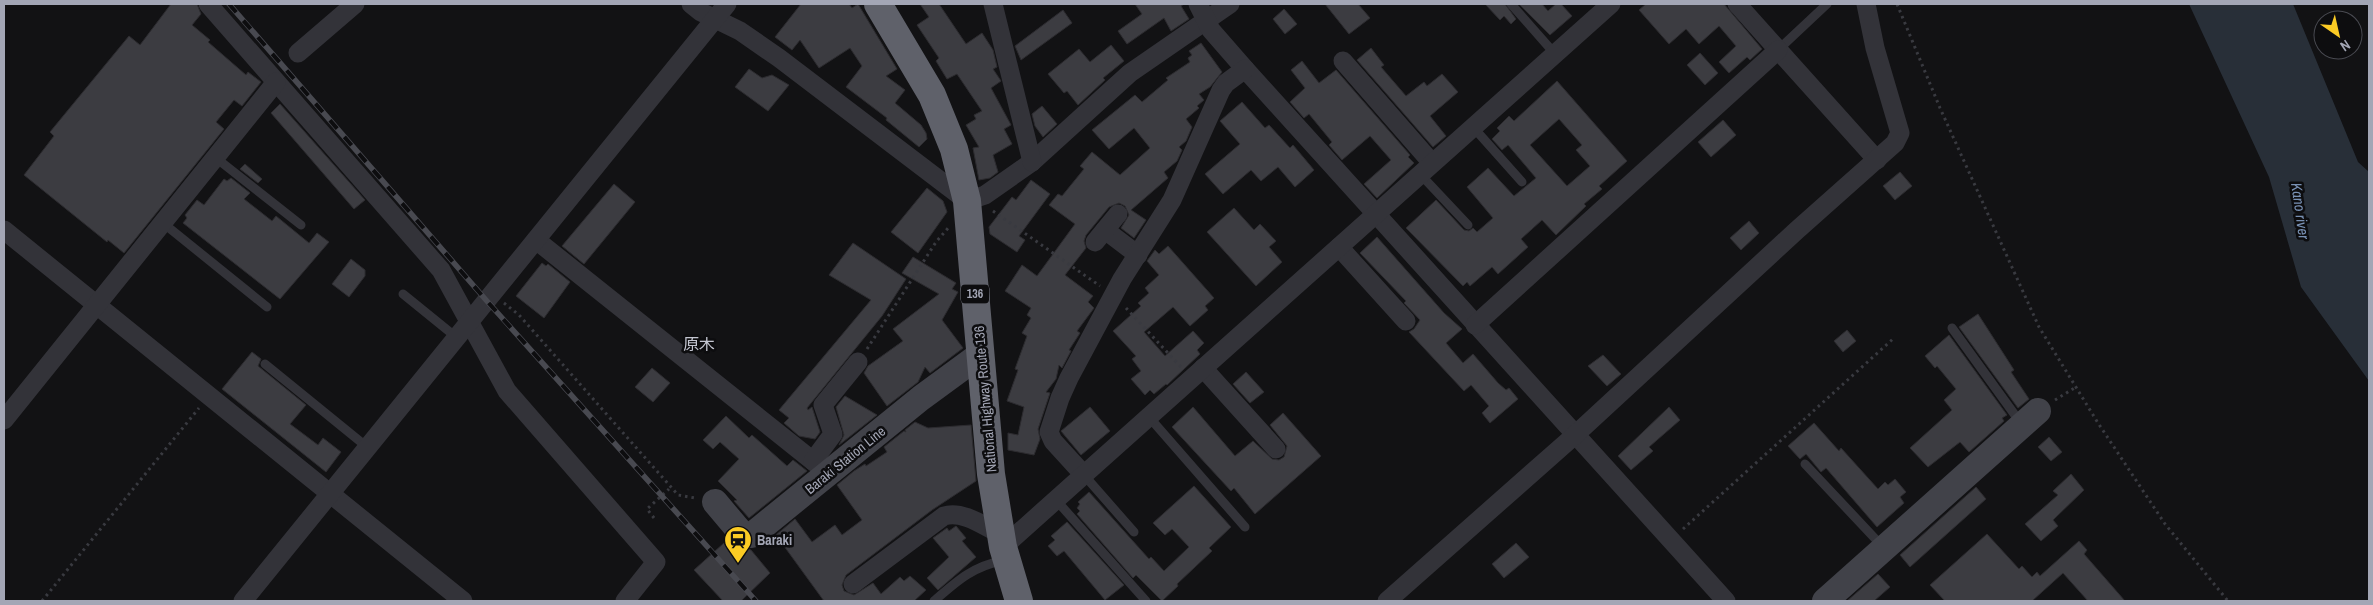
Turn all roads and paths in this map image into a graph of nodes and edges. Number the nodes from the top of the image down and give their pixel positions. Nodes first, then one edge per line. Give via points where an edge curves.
1 (208, 4) edge
2 (355, 4) edge
3 (690, 4) edge
4 (727, 4) edge
5 (878, 4) edge
6 (993, 4) edge
7 (1198, 4) edge
8 (1230, 4) edge
9 (1511, 4) edge
10 (1611, 4) edge
11 (1737, 4) edge
12 (1866, 4) edge
13 (1897, 4) edge
14 (1825, 5) edge
15 (716, 19) junction
16 (1206, 22) junction
17 (1778, 50) junction
18 (298, 53) dead end
19 (1556, 54) junction
20 (1343, 61) dead end
21 (1245, 69) junction
22 (276, 82) junction
23 (1473, 127) junction
24 (216, 158) junction
25 (1877, 160) junction
26 (1032, 162) junction
27 (1426, 168) junction
28 (1522, 182) dead end
29 (970, 202) junction
30 (1118, 214) dead end
31 (1376, 214) junction
32 (163, 224) junction
33 (301, 225) dead end
34 (1468, 225) dead end
35 (4, 230) edge
36 (536, 240) junction
37 (1339, 247) junction
38 (1138, 255) junction
39 (492, 293) junction
40 (403, 294) dead end
41 (1114, 295) junction
42 (97, 306) junction
43 (268, 307) dead end
44 (470, 320) junction
45 (1406, 321) dead end
46 (1475, 324) junction
47 (1952, 328) dead end
48 (456, 337) junction
49 (1894, 338) dead end
50 (981, 354) junction
51 (858, 362) joint
52 (265, 364) dead end
53 (1198, 373) junction
54 (209, 396) junction
55 (1149, 417) junction
56 (2030, 418) joint
57 (4, 420) edge
58 (1575, 435) junction
59 (367, 446) junction
60 (1276, 449) dead end
61 (1805, 464) dead end
62 (821, 467) junction
63 (1084, 476) junction
64 (669, 489) dead end
65 (329, 494) junction
66 (1056, 500) junction
67 (715, 502) joint
68 (654, 518) dead end
69 (1245, 527) dead end
70 (1134, 532) dead end
71 (1671, 540) junction
72 (1003, 547) junction
73 (1884, 548) junction
74 (852, 584) dead end
75 (42, 601) edge
76 (243, 601) edge
77 (463, 601) edge
78 (624, 601) edge
79 (934, 601) edge
80 (1019, 601) edge
81 (1146, 601) edge
82 (1387, 601) edge
83 (1726, 601) edge
84 (1825, 601) edge
85 (2228, 601) edge

1 - 22 street
2 - 18 street
3 - 15 street
4 - 15 street
5 - 29 highway, National Highway Route 136 / 136 via 932,95 954,149
6 - 26 street
7 - 16 street
8 - 16 street
9 - 19 lane
10 - 19 street
11 - 17 street
12 - 25 street via 1900,133 1896,143
13 - 85 path via 2039,327 2165,524
14 - 17 lane
15 - 29 street via 779,58
15 - 36 street
16 - 21 street
16 - 26 street via 1130,73
17 - 25 street
17 - 46 street
19 - 23 street
20 - 27 street
21 - 31 street
21 - 38 street via 1221,90 1172,200
22 - 24 street
22 - 44 street via 441,270
23 - 27 street
23 - 28 lane
24 - 32 street
24 - 33 lane
25 - 58 street
26 - 29 street
27 - 31 street
27 - 34 lane
29 - 41 path
29 - 50 highway, National Highway Route 136 / 136
29 - 51 path via 936,242
30 - 38 street via 1100,236
31 - 37 street
31 - 46 street
32 - 42 street
32 - 43 lane
35 - 42 street
36 - 39 street
36 - 62 street
37 - 45 street
37 - 53 street
38 - 41 street
39 - 44 street
39 - 67 path via 519,315 678,495
40 - 48 lane
41 - 53 path
41 - 63 street via 1060,398 1049,432
42 - 54 street
42 - 57 street
44 - 48 street
44 - 78 street via 507,391 656,562
46 - 58 street
47 - 56 lane
48 - 59 street
49 - 71 path
50 - 62 main road, Baraki Station Line
50 - 72 highway, National Highway Route 136 / 136 via 991,474
51 - 62 street via 823,406 833,434
52 - 59 lane
53 - 55 street
53 - 60 street
54 - 65 street
54 - 75 path
55 - 63 street
55 - 69 lane
56 - 73 main road
58 - 71 street
58 - 82 street
59 - 65 street
61 - 73 lane
62 - 67 main road, Baraki Station Line via 752,535 738,531
63 - 66 street
63 - 70 lane
64 - 68 path via 647,509
65 - 76 street
65 - 77 street
66 - 72 street
66 - 81 lane
71 - 83 street
72 - 74 street via 960,515 952,513
72 - 79 lane
72 - 80 highway, National Highway Route 136 / 136
73 - 84 main road

